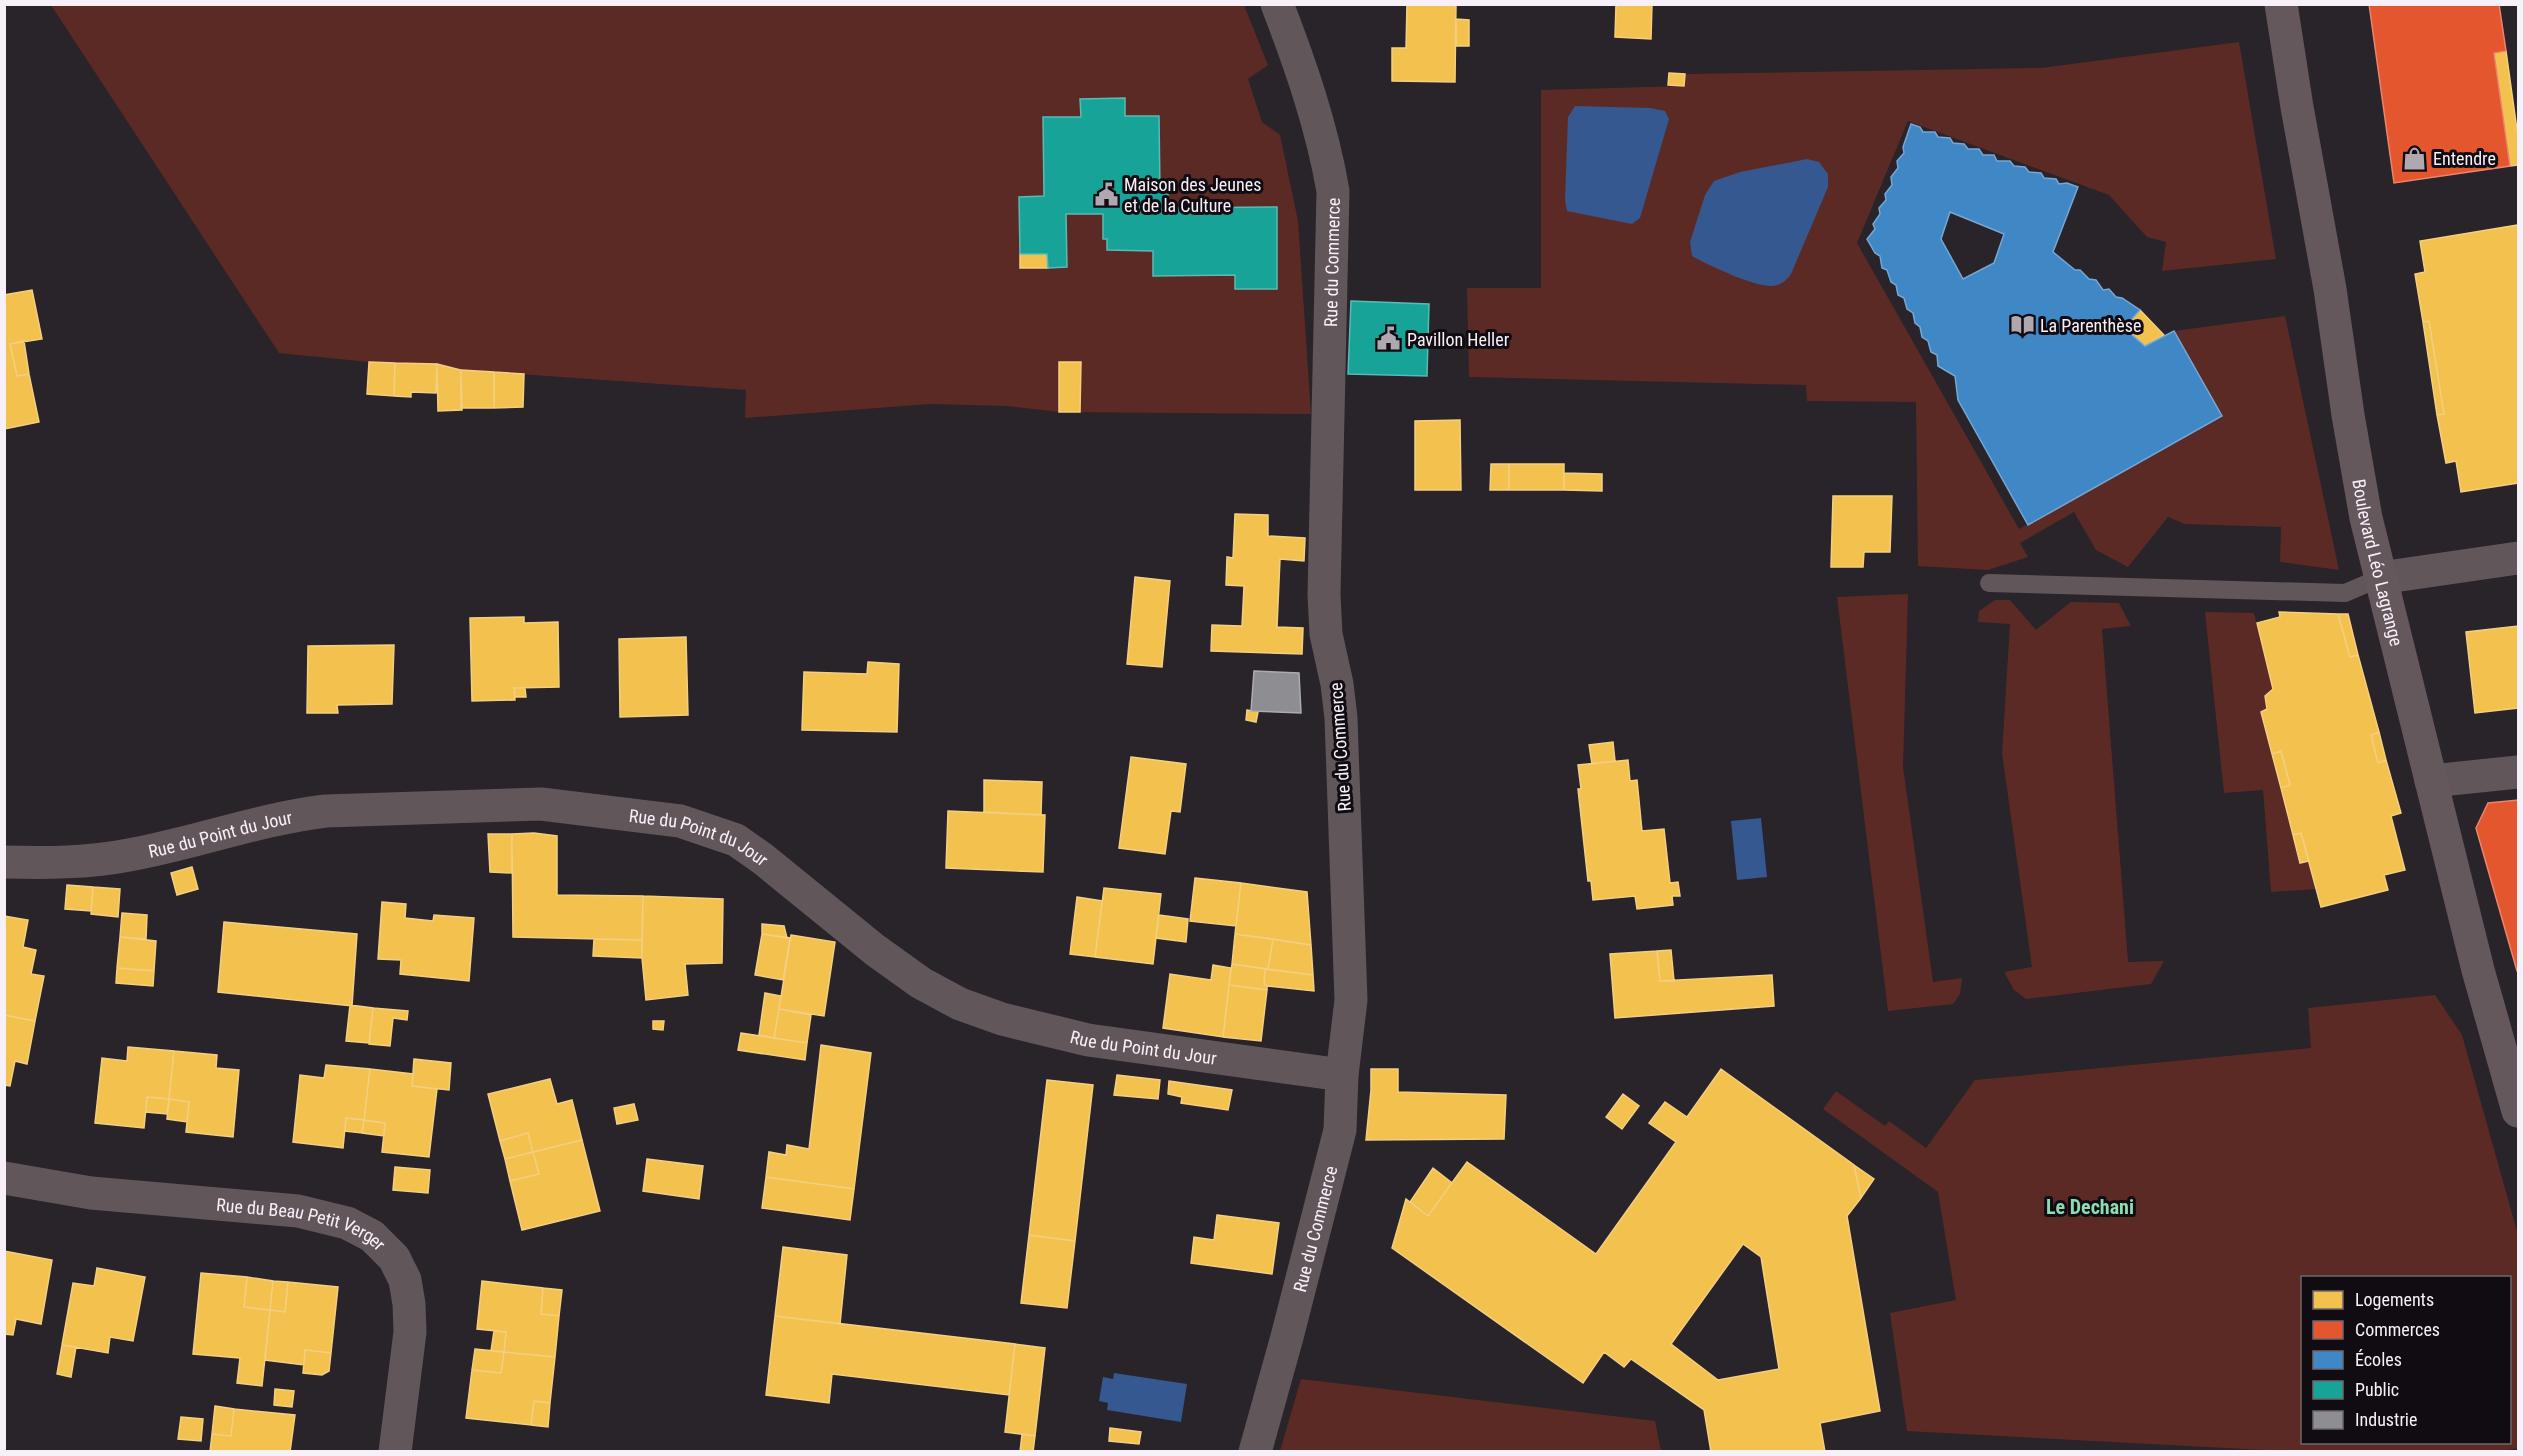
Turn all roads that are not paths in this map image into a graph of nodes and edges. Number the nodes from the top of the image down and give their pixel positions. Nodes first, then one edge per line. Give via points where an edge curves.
1 (1277, 4) edge
2 (2281, 4) edge
3 (2518, 558) edge
4 (2380, 578) junction
5 (1989, 583) dead end
6 (2518, 772) edge
7 (2431, 781) junction
8 (4, 862) edge
9 (1342, 1075) junction
10 (2518, 1111) edge
11 (4, 1178) edge
12 (395, 1452) edge
13 (1255, 1452) edge

1 - 9 street, Rue du Commerce via 1326,149 1333,191 1324,595 1326,634 1341,718 1351,1000
2 - 4 street, Boulevard Léo Lagrange via 2350,427
3 - 4 street
4 - 5 lane via 2345,593
4 - 7 street, Boulevard Léo Lagrange
6 - 7 street
7 - 10 street, Boulevard Léo Lagrange
8 - 9 street, Rue du Point du Jour via 130,855 292,815 326,811 541,804 680,821 736,840 875,950 921,983 960,1004 1041,1030 1088,1040
9 - 13 street, Rue du Commerce via 1340,1130
11 - 12 street, Rue du Beau Petit Verger via 91,1193 298,1211 347,1223 372,1236 394,1258 405,1280 410,1304

